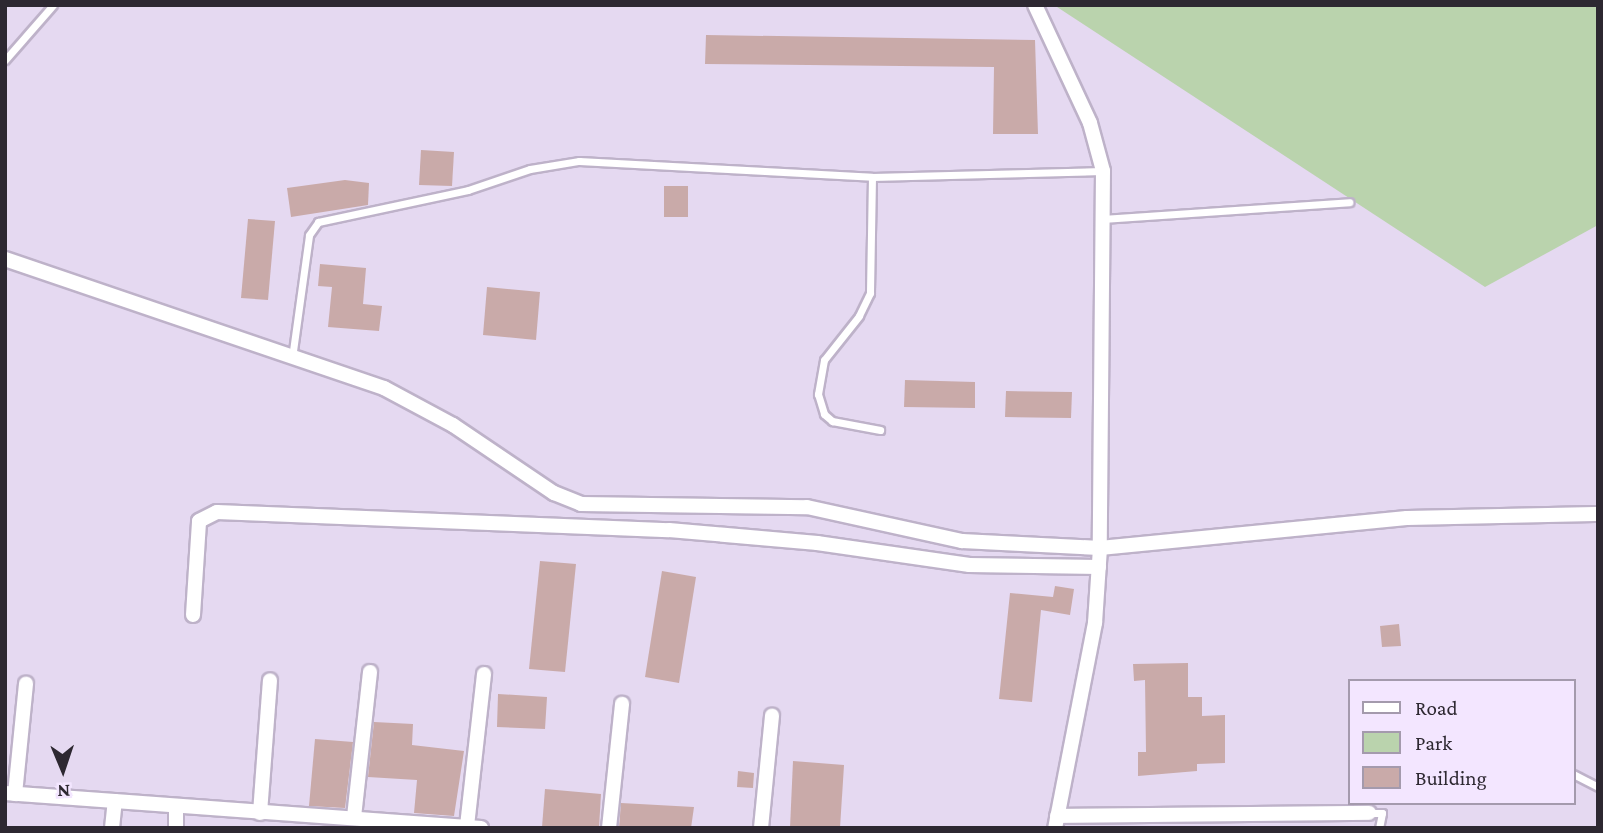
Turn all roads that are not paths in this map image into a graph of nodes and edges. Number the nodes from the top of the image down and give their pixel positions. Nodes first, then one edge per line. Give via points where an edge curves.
1 (53, 5) edge
2 (1035, 5) edge
3 (5, 60) edge
4 (1103, 171) junction
5 (872, 177) junction
6 (1349, 202) dead end
7 (1102, 219) junction
8 (5, 259) edge
9 (292, 358) junction
10 (880, 430) dead end
11 (1598, 514) edge
12 (1100, 548) junction
13 (1099, 567) junction
14 (193, 615) dead end
15 (370, 672) dead end
16 (484, 674) dead end
17 (270, 680) dead end
18 (26, 684) dead end
19 (622, 704) dead end
20 (772, 716) dead end
21 (1575, 775) edge
22 (1598, 787) edge
23 (10, 794) edge
24 (115, 801) junction
25 (1385, 805) edge
26 (176, 806) junction
27 (254, 812) junction
28 (1375, 813) junction
29 (354, 817) junction
30 (327, 822) edge
31 (1056, 822) edge
32 (422, 825) edge
33 (474, 827) edge
34 (113, 828) edge
35 (176, 828) edge
36 (246, 828) edge
37 (609, 828) edge
38 (761, 828) edge
39 (1379, 828) edge

1 - 3 lane
2 - 4 street via 1090,123
4 - 5 lane
4 - 7 street
5 - 9 lane via 579,161 327,220 309,235
5 - 10 lane via 870,293 859,317 824,360 818,394 824,414 832,421
6 - 7 lane
7 - 12 street
8 - 9 street
9 - 12 street via 408,400 555,493 581,504 807,507 962,541
11 - 12 street via 1407,518
12 - 13 street
13 - 14 street via 969,565 817,543 669,530 217,512 200,521
13 - 31 street via 1095,623
15 - 29 street
16 - 33 street
17 - 27 street
18 - 23 street
19 - 37 street
20 - 38 street
21 - 22 lane
23 - 24 street
24 - 26 street
24 - 34 street
25 - 28 lane
26 - 27 street
26 - 35 street
27 - 30 street
27 - 36 street
28 - 31 street
28 - 39 lane
29 - 30 street
29 - 32 street
32 - 33 street

